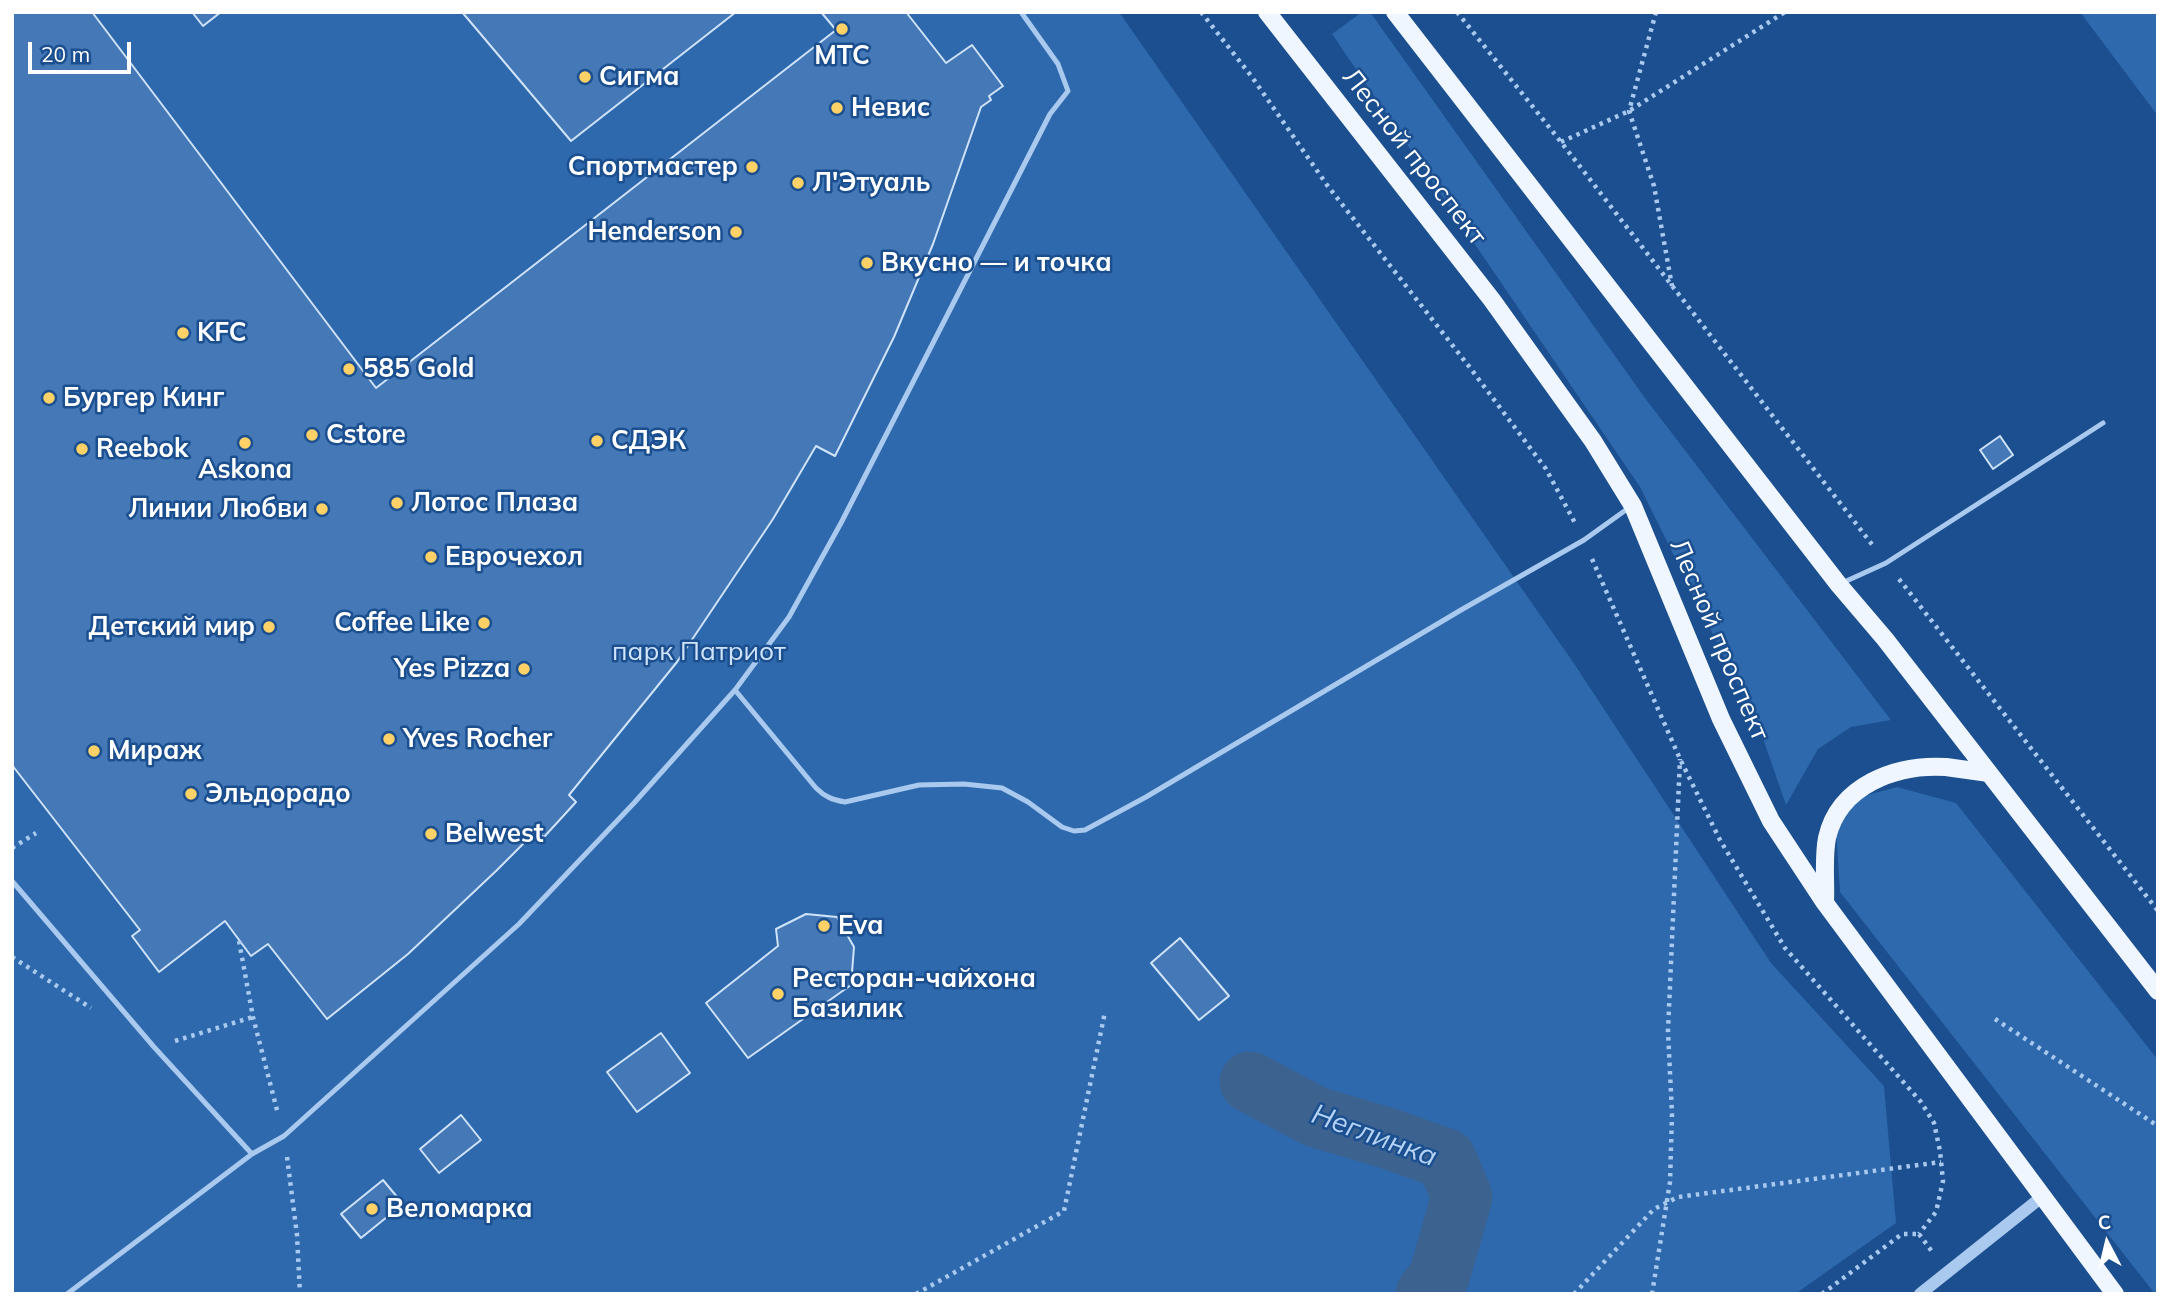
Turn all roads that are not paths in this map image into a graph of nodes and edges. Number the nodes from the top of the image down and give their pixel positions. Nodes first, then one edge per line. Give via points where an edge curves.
1 (1021, 12) edge
2 (1267, 12) edge
3 (1395, 12) edge
4 (2102, 424) dead end
5 (1633, 506) junction
6 (1839, 585) junction
7 (735, 690) junction
8 (1989, 774) junction
9 (12, 881) edge
10 (1825, 903) junction
11 (2158, 992) edge
12 (252, 1154) junction
13 (2043, 1196) junction
14 (67, 1294) edge
15 (1920, 1294) edge
16 (2115, 1294) edge

1 - 7 lane via 1058,64 1068,91 1050,114 789,617
2 - 5 main road, Лесной проспект via 1492,300 1593,441
3 - 6 main road
4 - 6 lane via 1886,563
5 - 7 lane via 1584,540 1085,830 1062,827 1002,788 919,785 845,802 834,800 816,788
5 - 10 main road, Лесной проспект via 1721,719 1772,821
6 - 8 main road
7 - 12 lane via 519,924 284,1136
8 - 10 main road via 1913,768 1860,788 1837,811 1827,839
8 - 11 main road
9 - 12 lane via 154,1048
10 - 13 main road, Лесной проспект
12 - 14 lane
13 - 15 street
13 - 16 main road, Лесной проспект

